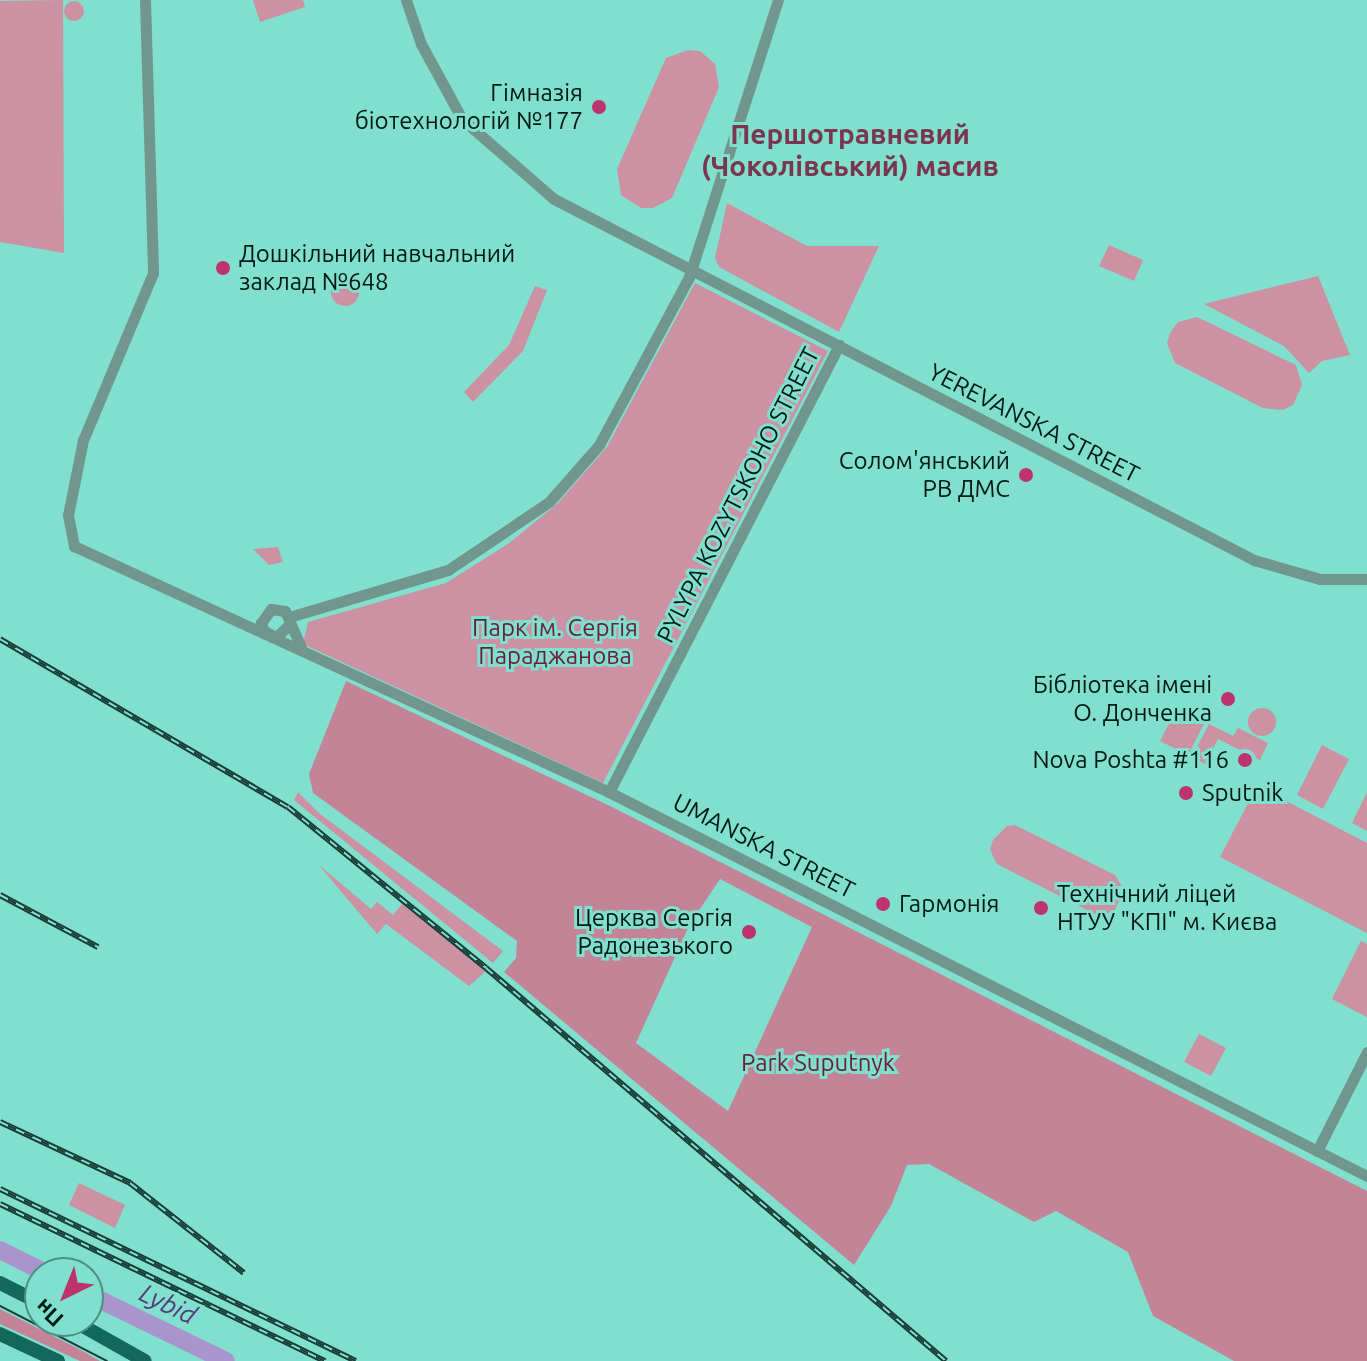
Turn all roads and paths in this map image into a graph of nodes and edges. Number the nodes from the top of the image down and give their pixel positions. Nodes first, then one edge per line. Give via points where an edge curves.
1 (145, 0) edge
2 (406, 0) edge
3 (778, 0) edge
4 (692, 268) junction
5 (839, 345) junction
6 (1367, 579) edge
7 (264, 614) junction
8 (238, 619) junction
9 (290, 621) junction
10 (268, 634) junction
11 (307, 653) junction
12 (609, 792) junction
13 (1367, 1052) edge
14 (1317, 1151) junction
15 (1367, 1176) edge
16 (0, 1283) edge
17 (24, 1295) edge
18 (0, 1334) edge
19 (102, 1337) edge
20 (58, 1361) edge
21 (145, 1361) edge

1 - 8 street, UMANSKA STREET via 153,273 80,452 68,515 70,537 83,554
2 - 4 street, YEREVANSKA STREET via 451,102 488,144 554,199
3 - 4 street
4 - 5 street, YEREVANSKA STREET
4 - 9 street via 599,445 549,502 448,570
5 - 6 street, YEREVANSKA STREET via 1254,560 1320,579
5 - 12 street, PYLYPA KOZYTSKOHO STREET
7 - 8 street
7 - 9 street via 276,608
7 - 10 street via 261,623
8 - 10 street, UMANSKA STREET
9 - 10 street via 281,636
9 - 11 street via 292,636
10 - 11 street, UMANSKA STREET
11 - 12 street, UMANSKA STREET
12 - 14 street, UMANSKA STREET
13 - 14 street
14 - 15 street, UMANSKA STREET
16 - 17 main road
18 - 20 main road
19 - 21 main road

